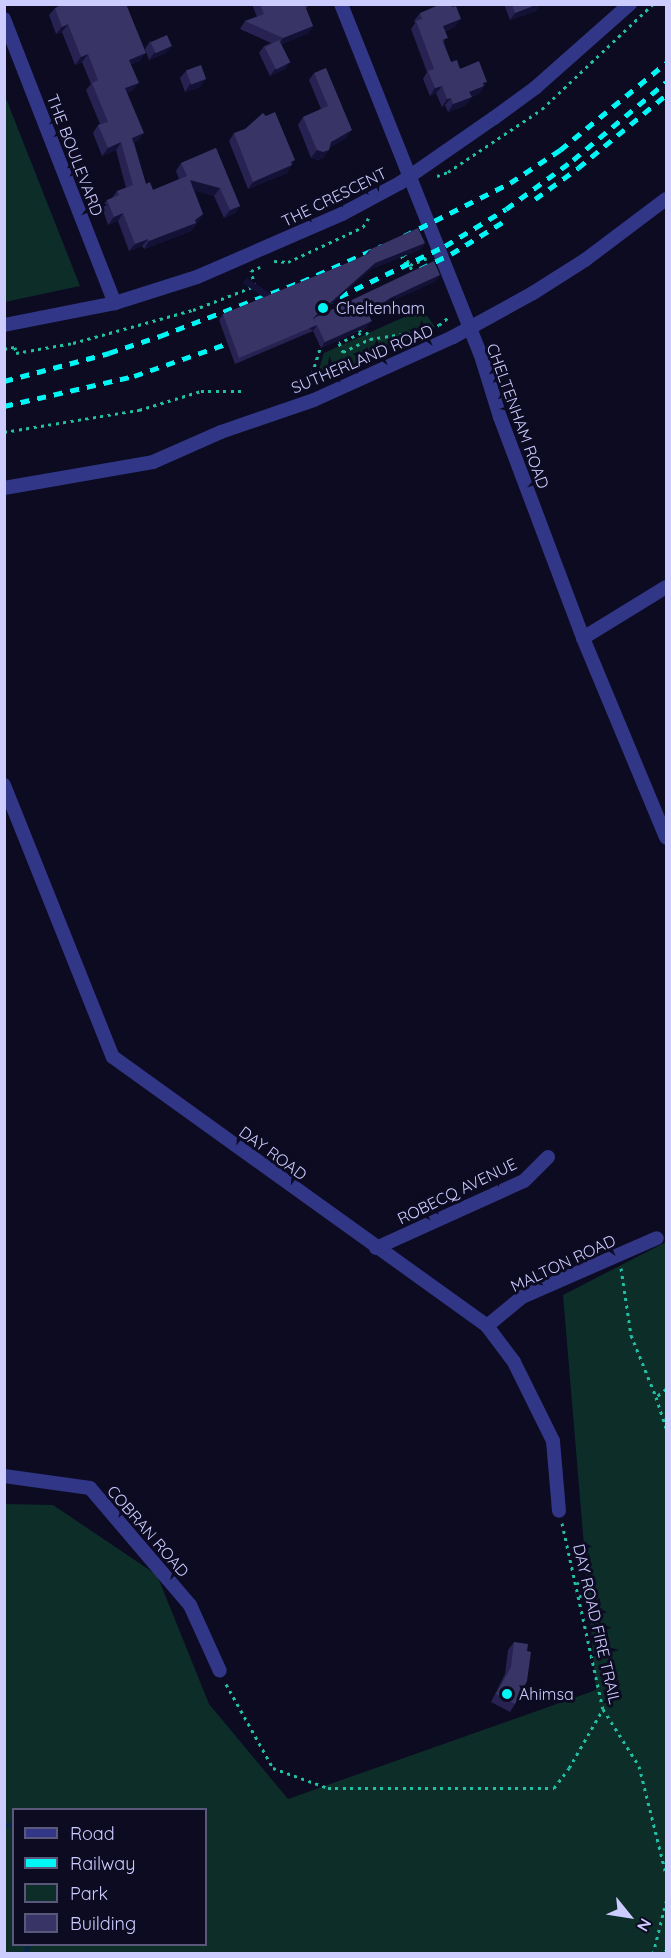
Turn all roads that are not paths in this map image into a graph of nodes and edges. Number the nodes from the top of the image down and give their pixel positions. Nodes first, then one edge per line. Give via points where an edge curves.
1 (341, 4) edge
2 (630, 4) edge
3 (4, 19) edge
4 (409, 177) junction
5 (666, 199) edge
6 (115, 303) junction
7 (4, 325) edge
8 (468, 329) junction
9 (4, 488) edge
10 (666, 588) edge
11 (583, 638) junction
12 (4, 785) edge
13 (666, 837) edge
14 (548, 1157) dead end
15 (657, 1238) dead end
16 (376, 1248) junction
17 (487, 1326) junction
18 (4, 1476) edge
19 (559, 1511) road end
20 (220, 1671) road end

1 - 4 street, CHELTENHAM ROAD
2 - 4 street, THE CRESCENT via 535,88
3 - 6 street, THE BOULEVARD
4 - 6 street, THE CRESCENT via 342,214 247,257
4 - 8 street, CHELTENHAM ROAD via 453,308
5 - 8 street, SUTHERLAND ROAD via 585,260
6 - 7 street, THE CRESCENT
8 - 9 street, SUTHERLAND ROAD via 314,400 221,432 153,462
8 - 11 street, CHELTENHAM ROAD
10 - 11 street
11 - 13 street, CHELTENHAM ROAD
12 - 16 street, DAY ROAD via 113,1057
14 - 16 street, ROBECQ AVENUE via 524,1181
15 - 17 street, MALTON ROAD via 522,1297
16 - 17 street, DAY ROAD
17 - 19 street, DAY ROAD via 514,1362 553,1441
18 - 20 street, COBRAN ROAD via 90,1488 190,1605

